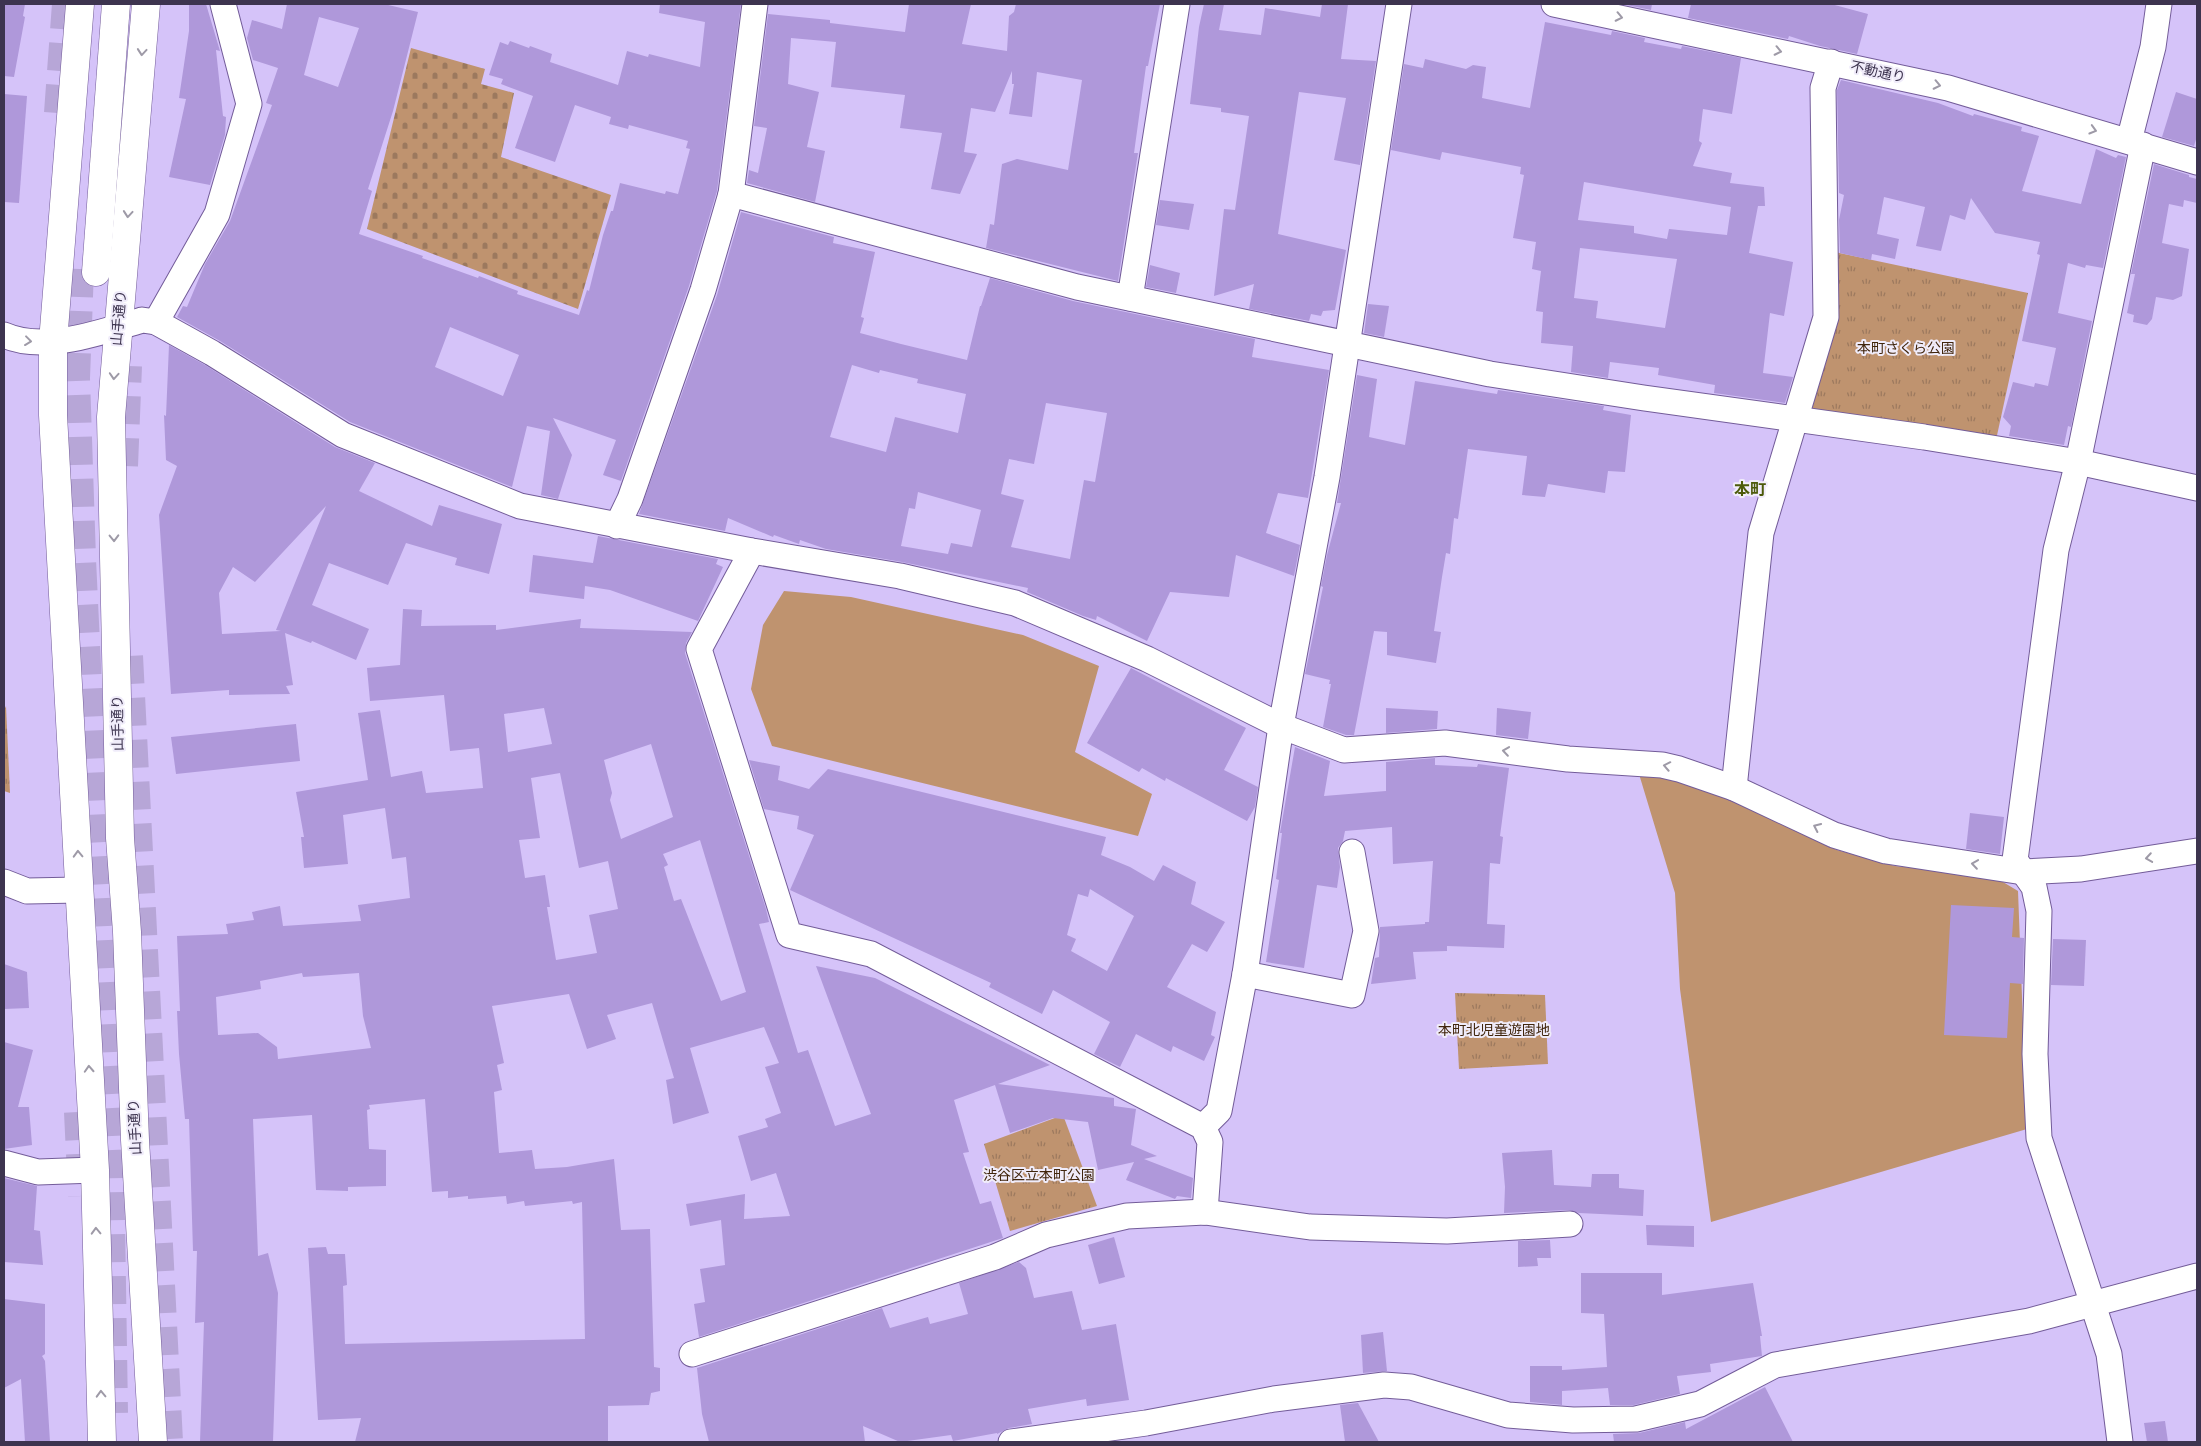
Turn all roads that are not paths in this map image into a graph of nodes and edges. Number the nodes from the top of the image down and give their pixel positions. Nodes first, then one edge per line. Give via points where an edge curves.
1 (80, 4) edge
2 (102, 4) edge
3 (116, 4) edge
4 (146, 4) edge
5 (223, 4) edge
6 (754, 4) edge
7 (1177, 4) edge
8 (1399, 4) edge
9 (1554, 4) edge
10 (2158, 4) edge
11 (1831, 62) junction
12 (2136, 143) junction
13 (2197, 162) edge
14 (731, 194) junction
15 (1130, 298) junction
16 (156, 322) junction
17 (118, 327) junction
18 (4, 335) edge
19 (54, 342) junction
20 (1347, 344) junction
21 (1795, 418) junction
22 (2078, 462) junction
23 (2197, 488) edge
24 (617, 526) junction
25 (752, 551) junction
26 (1280, 726) junction
27 (1734, 788) junction
28 (2197, 851) edge
29 (1352, 852) dead end
30 (2023, 872) junction
31 (4, 882) edge
32 (79, 890) junction
33 (1246, 974) junction
34 (1203, 1127) junction
35 (4, 1163) edge
36 (95, 1170) junction
37 (1205, 1212) junction
38 (1570, 1224) dead end
39 (2197, 1276) edge
40 (2091, 1303) junction
41 (692, 1354) dead end
42 (1148, 1433) edge
43 (102, 1442) edge
44 (154, 1442) edge
45 (1012, 1442) edge
46 (2120, 1442) edge

1 - 19 main road
2 - 3 main road via 88,270
4 -> 17 main road, 山手通り
5 - 16 street via 249,104 216,214
6 - 14 street
7 - 15 street
8 - 20 street
9 -> 11 street, 不動通り
10 - 12 street
11 -> 12 street, 不動通り via 1948,88
11 - 21 street via 1823,88 1826,316
12 - 13 street, 不動通り
12 - 22 street
14 - 15 street via 1077,287
14 - 24 street via 703,290 630,500
15 - 20 street
16 - 17 street via 142,320
16 - 24 street via 343,435 520,506
17 - 19 street
17 -> 44 main road, 山手通り via 111,417 120,838
18 -> 19 street via 29,342
32 -> 19 main road via 53,415
20 - 21 street via 1490,374
20 - 26 street via 1327,477
21 - 22 street
21 - 27 street via 1761,533
22 - 23 street
22 - 30 street via 2056,550 2015,860
24 - 25 street
25 - 26 street via 900,576 1015,603 1147,659
25 - 34 street via 699,649 789,935 871,954
27 -> 26 street via 1662,765 1568,760 1446,743 1344,750
26 - 33 street
30 -> 27 street via 1886,851 1834,835
28 -> 30 street via 2081,869
29 - 33 street via 1366,931 1352,995
30 - 40 street via 2034,887 2039,910 2035,1054 2039,1138
31 - 32 street via 28,891
36 -> 32 main road
33 - 34 street via 1219,1111
34 - 37 street via 1210,1142
35 - 36 street via 38,1172
43 -> 36 main road
37 - 38 street via 1320,1227 1447,1231
37 - 41 street via 1127,1216 1046,1235 995,1257
39 - 40 street
40 - 42 street via 2029,1321 1775,1365 1700,1404 1636,1419 1573,1420 1508,1415 1411,1387 1384,1385 1274,1399
40 - 46 street via 2109,1354
42 - 45 street

